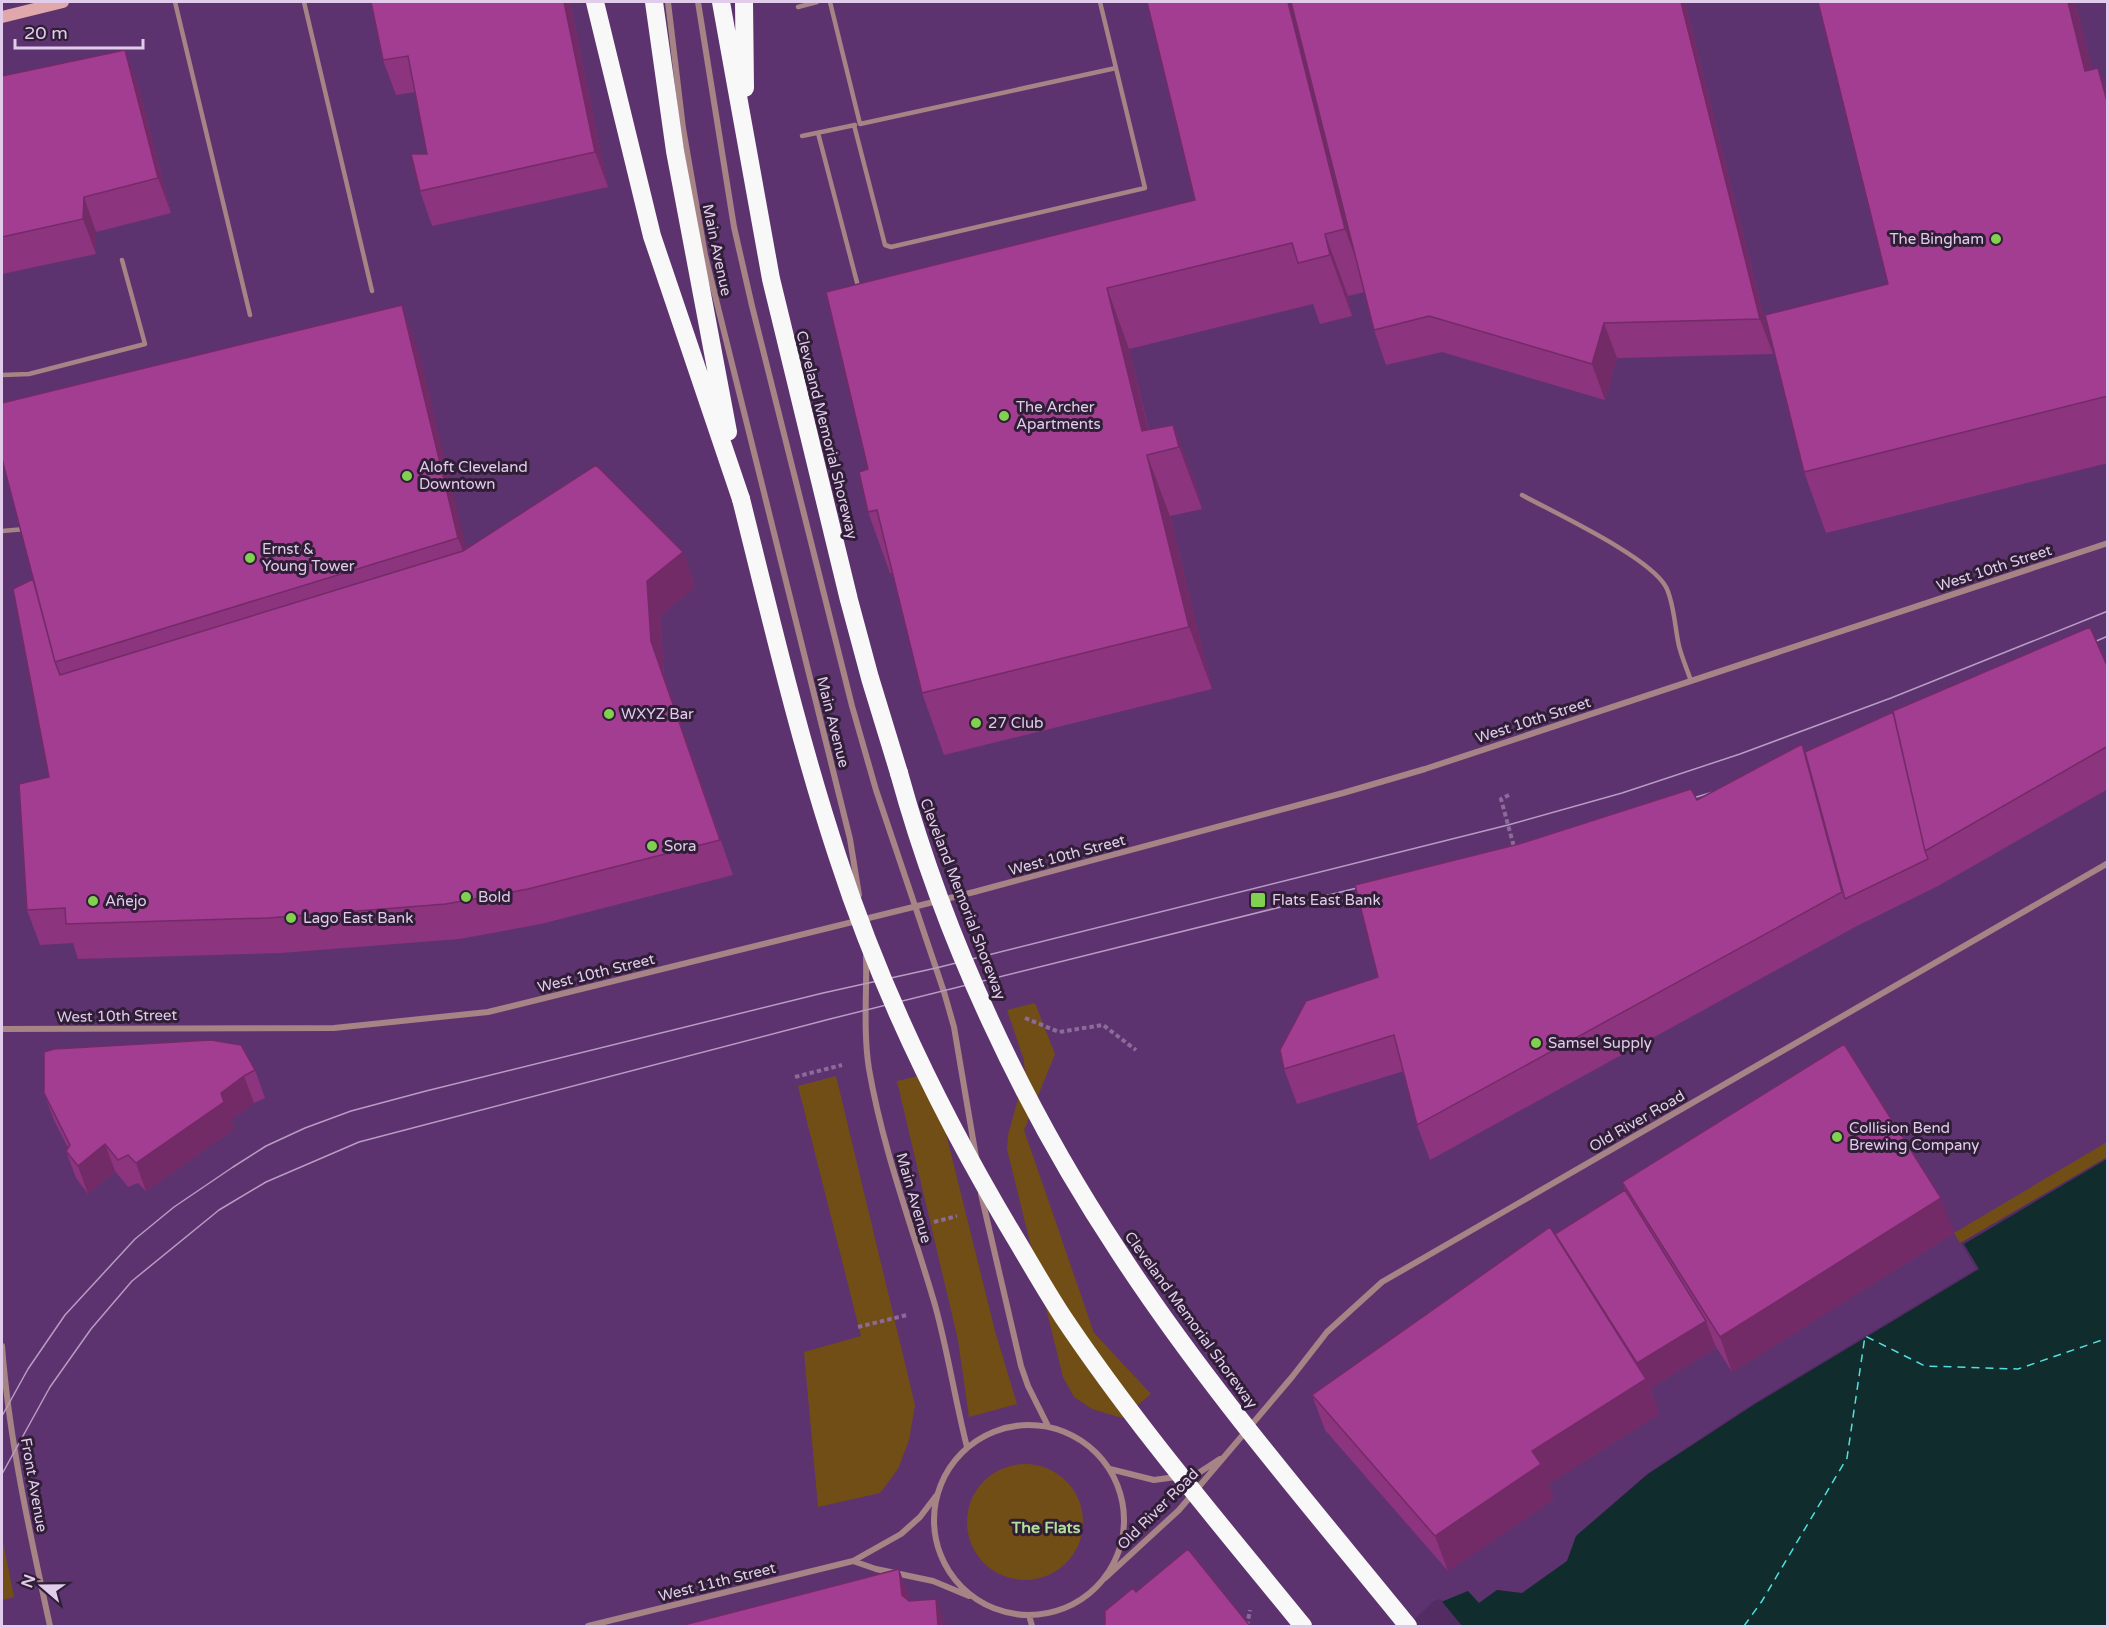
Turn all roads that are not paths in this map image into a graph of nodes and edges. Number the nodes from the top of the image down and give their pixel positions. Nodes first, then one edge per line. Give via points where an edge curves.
1 (63, 2) edge
2 (175, 2) edge
3 (304, 2) edge
4 (595, 2) edge
5 (654, 2) edge
6 (668, 2) edge
7 (698, 2) edge
8 (721, 2) edge
9 (744, 2) edge
10 (817, 2) edge
11 (830, 2) edge
12 (1100, 2) edge
13 (798, 7) dead end
14 (2, 17) edge
15 (1116, 69) junction
16 (860, 124) junction
17 (854, 125) junction
18 (818, 133) junction
19 (802, 136) dead end
20 (746, 141) junction
21 (122, 260) dead end
22 (372, 291) dead end
23 (862, 302) edge
24 (250, 315) dead end
25 (2, 375) edge
26 (1522, 495) dead end
27 (741, 499) junction
28 (25, 529) edge
29 (2, 531) edge
30 (2108, 543) edge
31 (1692, 681) junction
32 (2108, 863) edge
33 (915, 908) junction
34 (864, 920) junction
35 (2, 1029) edge
36 (2, 1346) edge
37 (1048, 1426) junction
38 (967, 1447) junction
39 (1226, 1456) junction
40 (1110, 1469) junction
41 (937, 1494) junction
42 (853, 1561) junction
43 (1105, 1578) junction
44 (974, 1598) junction
45 (1029, 1615) junction
46 (50, 1626) edge
47 (588, 1626) edge
48 (1032, 1626) edge
49 (1303, 1626) edge
50 (1408, 1626) edge

1 - 14 street
2 - 24 lane
3 - 22 lane
4 - 27 highway via 652,236
5 - 27 highway via 675,151
6 - 34 street, Main Avenue via 683,128 705,255 847,828
7 - 33 street, Main Avenue via 734,227 749,294 852,706
8 - 20 highway, Cleveland Memorial Shoreway
9 - 20 highway
10 - 13 lane
11 - 16 lane
12 - 15 lane
15 - 16 lane
15 - 17 lane via 1145,188 891,247 885,245
16 - 17 lane
17 - 18 lane
18 - 19 lane
18 - 23 lane
20 - 50 highway, Cleveland Memorial Shoreway, bridge via 771,279 870,678 914,827 984,1006 1039,1119 1118,1251 1204,1372
21 - 25 lane via 145,344 29,374
26 - 31 lane via 1618,547 1661,579
27 - 49 highway, bridge via 796,720 838,859 891,994 949,1121 981,1182 1062,1315 1114,1389
28 - 29 lane
30 - 31 street, West 10th Street
31 - 33 street, West 10th Street via 1354,790
32 - 39 street, Old River Road via 1382,1282 1327,1332
33 - 34 street, West 10th Street
33 - 37 street, Main Avenue via 954,1027 984,1210 1021,1366
34 - 35 street, West 10th Street via 488,1012 334,1028
34 - 38 street, Main Avenue via 866,1042 874,1092 934,1304
36 - 46 street, Front Avenue via 27,1521
37 - 38 street via 1020,1424 992,1432
37 - 40 street via 1072,1434 1094,1449
38 - 41 street via 949,1468
39 - 40 street, Old River Road via 1197,1474 1154,1480
39 - 43 street, Old River Road via 1179,1510
40 - 43 street via 1121,1493 1125,1522 1119,1551
41 - 42 street, West 11th Street via 901,1534
41 - 44 street via 933,1523 939,1551 953,1578
42 - 44 street via 933,1581
42 - 47 street, West 11th Street
43 - 45 street via 1084,1598 1058,1611
44 - 45 street via 1000,1611
45 - 48 street

